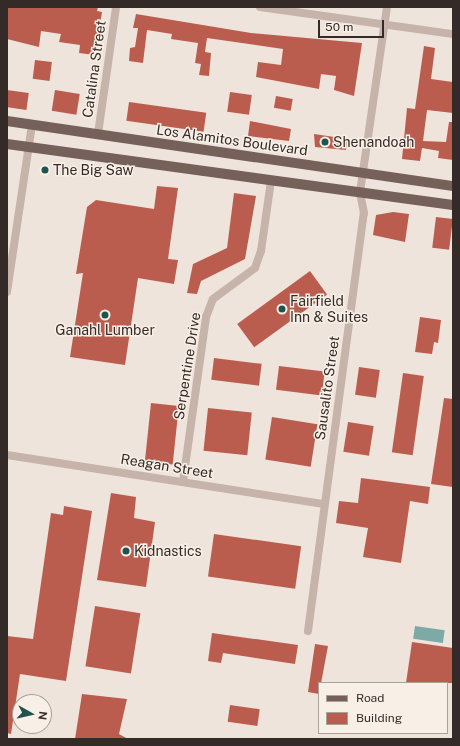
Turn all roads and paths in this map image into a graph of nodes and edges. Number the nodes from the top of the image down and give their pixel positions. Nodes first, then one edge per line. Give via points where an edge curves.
1 (116, 7) edge
2 (260, 7) edge
3 (387, 7) edge
4 (385, 24) junction
5 (453, 34) edge
6 (7, 121) edge
7 (32, 125) junction
8 (98, 134) junction
9 (7, 144) edge
10 (28, 148) junction
11 (363, 173) junction
12 (271, 181) junction
13 (453, 186) edge
14 (360, 192) junction
15 (453, 205) edge
16 (7, 292) edge
17 (7, 455) edge
18 (183, 481) junction
19 (324, 504) junction
20 (308, 631) dead end

1 - 8 street, Catalina Street
2 - 4 street
3 - 4 street, Sausalito Street
4 - 5 street
4 - 11 street, Sausalito Street
6 - 7 main road, Los Alamitos Boulevard
7 - 8 main road, Los Alamitos Boulevard
7 - 10 street
8 - 11 main road, Los Alamitos Boulevard
9 - 10 main road
10 - 12 main road
10 - 16 street
11 - 13 main road, Los Alamitos Boulevard
11 - 14 street, Sausalito Street
12 - 14 main road
12 - 18 street, Serpentine Drive via 261,251 255,268 213,299 206,317
14 - 15 main road
14 - 19 street, Sausalito Street via 364,213
17 - 18 street, Reagan Street
18 - 19 street, Reagan Street
19 - 20 street, Sausalito Street

